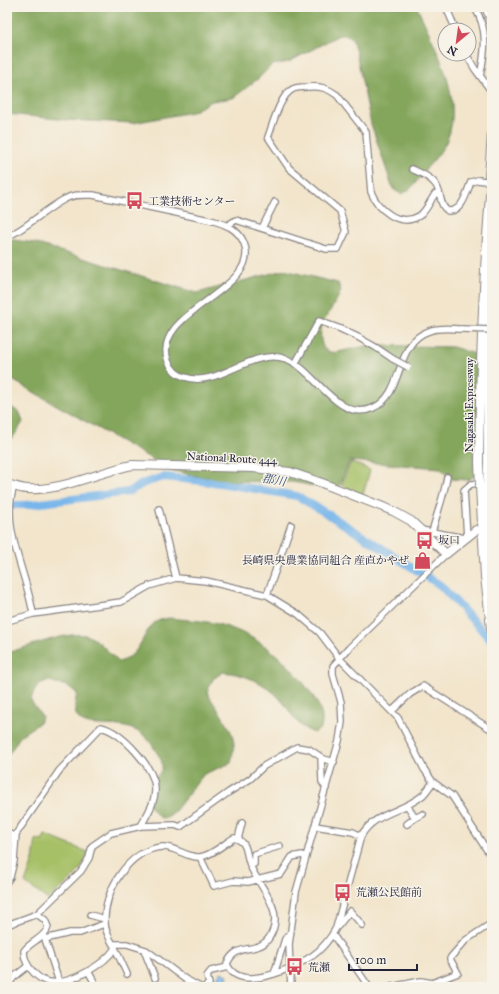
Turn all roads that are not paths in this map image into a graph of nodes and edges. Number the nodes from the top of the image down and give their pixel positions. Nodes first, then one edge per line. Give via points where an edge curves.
1 (446, 7) edge
2 (474, 7) edge
3 (486, 7) edge
4 (492, 21) edge
5 (453, 22) edge
6 (471, 62) edge
7 (480, 76) junction
8 (492, 92) edge
9 (492, 132) edge
10 (412, 169) dead end
11 (492, 173) edge
12 (492, 182) edge
13 (439, 192) junction
14 (489, 201) junction
15 (275, 202) dead end
16 (228, 225) junction
17 (262, 228) junction
18 (7, 237) edge
19 (492, 266) edge
20 (492, 330) edge
21 (295, 364) junction
22 (408, 367) dead end
23 (484, 463) junction
24 (447, 476) dead end
25 (10, 485) edge
26 (487, 485) edge
27 (159, 509) dead end
28 (291, 525) dead end
29 (421, 530) junction
30 (476, 530) dead end
31 (432, 532) junction
32 (466, 537) junction
33 (446, 554) junction
34 (492, 565) edge
35 (176, 578) junction
36 (482, 593) dead end
37 (492, 593) edge
38 (267, 596) junction
39 (33, 614) junction
40 (7, 621) edge
41 (492, 636) edge
42 (339, 658) junction
43 (392, 711) junction
44 (492, 730) edge
45 (321, 757) junction
46 (334, 762) junction
47 (433, 782) junction
48 (326, 788) junction
49 (442, 788) junction
50 (455, 792) dead end
51 (407, 805) junction
52 (423, 814) dead end
53 (415, 818) junction
54 (242, 823) dead end
55 (407, 824) dead end
56 (141, 826) junction
57 (315, 826) junction
58 (7, 832) edge
59 (360, 836) junction
60 (15, 838) junction
61 (238, 839) junction
62 (7, 843) edge
63 (492, 845) edge
64 (280, 846) dead end
65 (486, 848) junction
66 (200, 857) junction
67 (305, 857) junction
68 (492, 858) edge
69 (250, 865) junction
70 (258, 880) junction
71 (7, 881) edge
72 (37, 914) junction
73 (90, 915) dead end
74 (105, 922) junction
75 (492, 923) edge
76 (7, 925) edge
77 (362, 925) dead end
78 (336, 928) junction
79 (290, 934) junction
80 (333, 935) junction
81 (114, 946) junction
82 (144, 950) junction
83 (28, 966) junction
84 (228, 967) junction
85 (88, 971) junction
86 (128, 974) dead end
87 (274, 974) junction
88 (155, 978) dead end
89 (59, 982) junction
90 (433, 985) edge
91 (7, 986) edge
92 (97, 987) edge
93 (200, 987) edge
94 (205, 987) edge
95 (291, 987) edge
96 (369, 987) edge
97 (391, 987) edge

1 - 5 street
2 - 7 street via 485,35
3 - 4 highway
6 - 7 street
7 - 8 street
9 - 14 highway via 488,170
10 - 13 street via 431,180
11 - 14 highway, Nagasaki Expressway
12 - 13 street, bridge via 471,182 460,207 456,210 445,209
13 - 17 street via 419,216 402,220 389,215 371,192 366,132 331,91 316,87 296,88 283,98 268,138 289,168 340,211 346,232 338,249 326,248
14 - 23 highway, Nagasaki Expressway via 480,355
15 - 17 street
16 - 17 street via 236,220
16 - 18 street via 100,196 78,195 65,198
16 - 21 street via 240,236 244,245 243,265 237,275 178,325 171,334 166,342 169,362 178,374 192,380 202,380 263,358 276,356
19 - 23 highway, Nagasaki Expressway
20 - 21 street, bridge via 429,330 416,338 406,352 390,395 372,409 361,411 341,405
21 - 22 street, bridge via 319,321 373,344
23 - 26 highway, Nagasaki Expressway, bridge
24 - 31 street via 444,498 440,503
25 - 29 highway, National Route 444 via 27,489 54,487 132,465 260,468 290,472 322,483 393,511
25 - 39 street via 11,528
26 - 32 street via 471,484 464,490
26 - 34 highway, Nagasaki Expressway
26 - 41 highway, Nagasaki Expressway, bridge via 485,577
27 - 35 street
28 - 38 street
29 - 31 street
29 - 33 highway, National Route 444
30 - 32 highway
31 - 32 street
32 - 33 highway
33 - 42 street
35 - 38 street via 206,581
35 - 39 street via 149,586 121,602
36 - 37 street
38 - 42 street via 309,623
39 - 40 street
42 - 43 street
42 - 46 street via 333,666 333,674 342,722
43 - 44 street via 423,686
43 - 47 street
45 - 46 street
45 - 48 street via 322,782
45 - 56 street via 309,749 297,747 264,766 250,779 180,827
46 - 48 street
47 - 49 street
47 - 51 street via 423,795
48 - 57 street
49 - 50 street via 445,786
49 - 65 street via 452,796
51 - 53 street
51 - 59 street via 370,824
52 - 53 street
53 - 55 street
54 - 61 street
56 - 60 street via 153,803 153,777 148,767 129,746 101,727 58,771
56 - 72 street via 111,833 92,846 89,858 81,871
57 - 59 street via 353,832
57 - 67 street
58 - 60 street
59 - 78 street
60 - 62 street
60 - 71 street via 14,861
61 - 66 street via 234,838
61 - 69 street via 246,847
63 - 65 street
64 - 69 street via 254,854 254,864
65 - 68 street
66 - 70 street via 214,886 232,881
66 - 74 street via 162,847 131,860 119,875 108,901
67 - 70 street via 296,855 281,874
67 - 79 street via 296,892
69 - 70 street
70 - 84 street via 272,904 274,918 269,937 258,946 236,951 228,959
72 - 76 street
72 - 83 street via 45,920 48,927 44,935 24,951
73 - 74 street
74 - 81 street via 107,934
74 - 89 street via 80,934 64,934 46,939
75 - 90 street via 466,940 451,956 450,959 458,973
77 - 78 street via 350,911
78 - 80 street
79 - 87 street via 285,940
79 - 95 street, bridge
80 - 87 street via 313,956
80 - 96 street
81 - 82 street via 127,944
81 - 85 street via 107,958
81 - 86 street
82 - 88 street
82 - 93 street
83 - 89 street via 41,978 49,982
83 - 91 street
84 - 87 street via 233,973 249,979
84 - 94 street via 211,971 207,976 209,984
85 - 89 street via 70,980
85 - 92 street
90 - 97 street via 421,981

